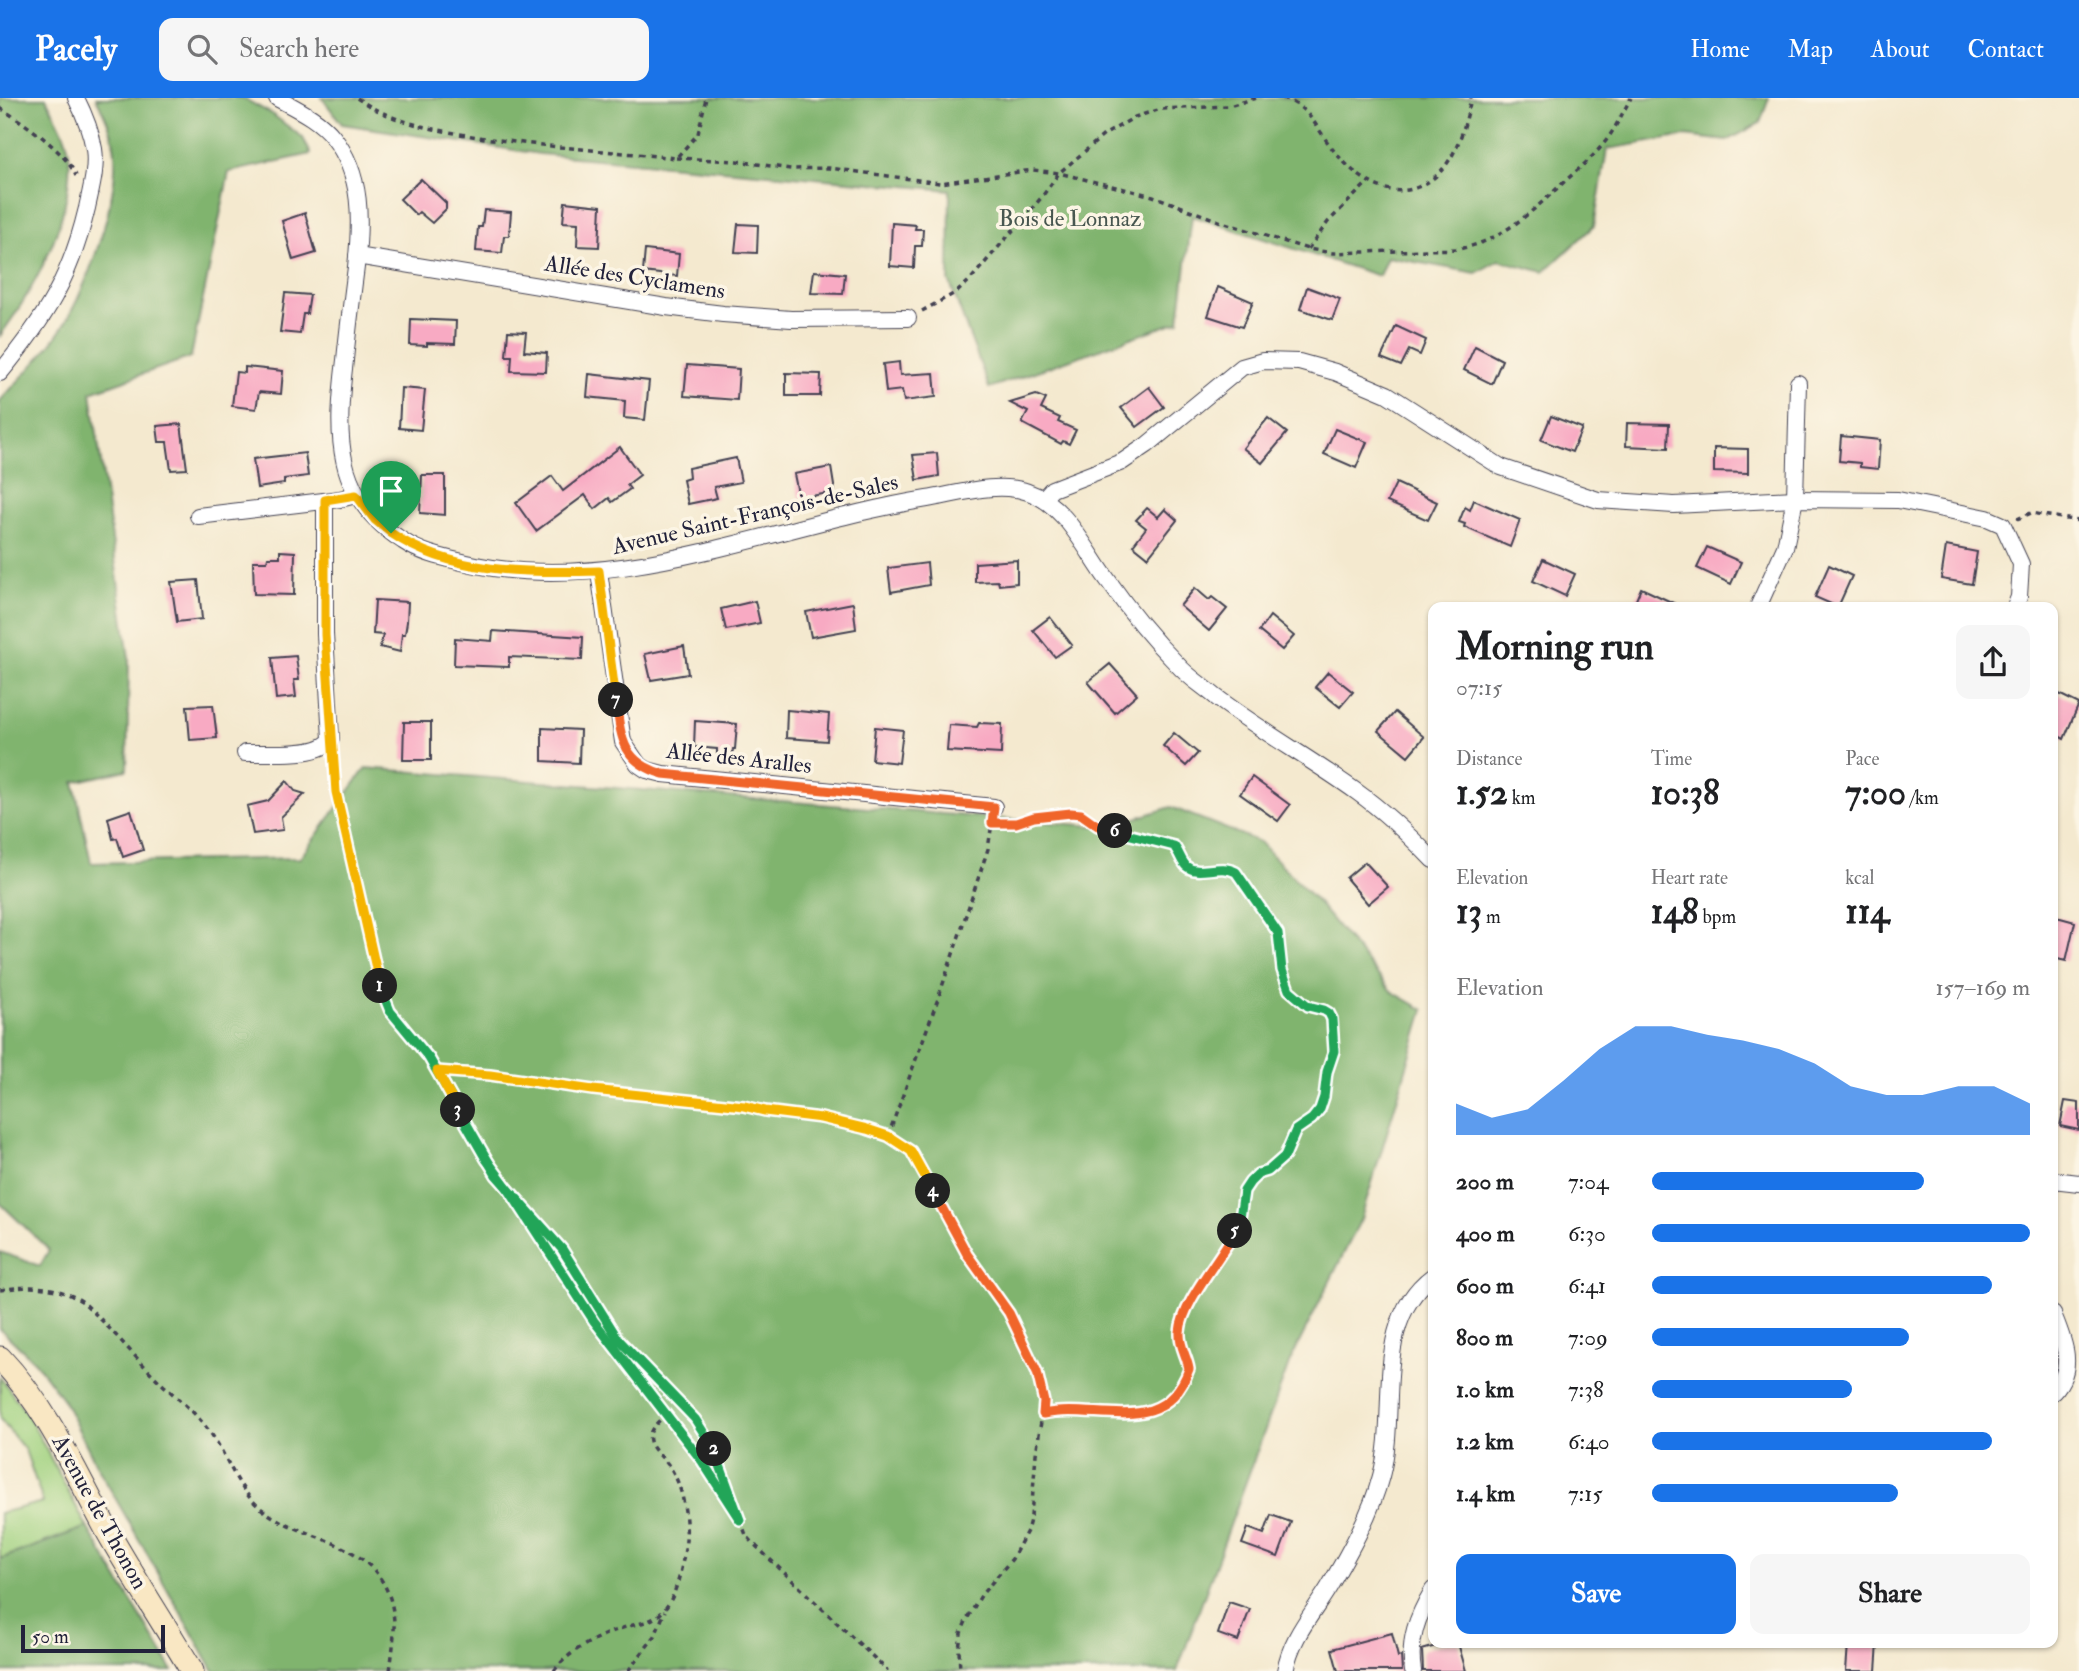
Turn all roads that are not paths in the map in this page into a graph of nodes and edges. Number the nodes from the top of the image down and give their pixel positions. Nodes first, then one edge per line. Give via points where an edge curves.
1 (76, 98) edge
2 (277, 98) edge
3 (357, 256) junction
4 (908, 318) road end
5 (0, 373) edge
6 (1798, 383) dead end
7 (356, 495) junction
8 (1043, 499) junction
9 (1795, 499) junction
10 (325, 500) junction
11 (198, 516) dead end
12 (599, 571) junction
13 (1760, 602) edge
14 (2017, 602) edge
15 (245, 752) dead end
16 (993, 815) road end
17 (1428, 855) edge
18 (2058, 1181) edge
19 (2079, 1183) edge
20 (1428, 1281) edge
21 (2058, 1327) edge
22 (0, 1357) edge
23 (2058, 1386) edge
24 (1428, 1600) edge
25 (192, 1671) edge
26 (1285, 1671) edge
27 (1413, 1671) edge

1 - 5 street via 94,151 91,192 78,241 56,296
2 - 3 street, Avenue Saint-François-de-Sales via 322,125 351,167 359,206
3 - 4 street, Allée des Cyclamens via 723,314 791,320
3 - 7 street, Avenue Saint-François-de-Sales via 339,418 342,458
6 - 9 street
7 - 10 street
7 - 12 street, Avenue Saint-François-de-Sales via 391,533 434,555 507,570
8 - 9 street via 1052,489 1139,451 1242,368 1279,360 1335,372 1387,394 1501,467 1598,500 1674,505
8 - 12 street, Avenue Saint-François-de-Sales via 1006,488 878,507
8 - 17 street, Avenue Saint-François-de-Sales via 1074,531 1143,628 1187,674 1243,717 1355,790
9 - 13 street via 1785,547
9 - 14 street via 1898,500 2003,525 2021,564
10 - 11 street
10 - 15 street via 324,623 331,739 317,750
12 - 16 street, Allée des Aralles via 620,731 631,756 647,770
18 - 19 street
20 - 26 street via 1407,1305 1394,1336 1387,1448 1376,1494 1328,1588 1295,1638
21 - 23 street via 2067,1358
22 - 25 main road, Avenue de Thonon via 56,1431 129,1569
24 - 27 street via 1415,1626

